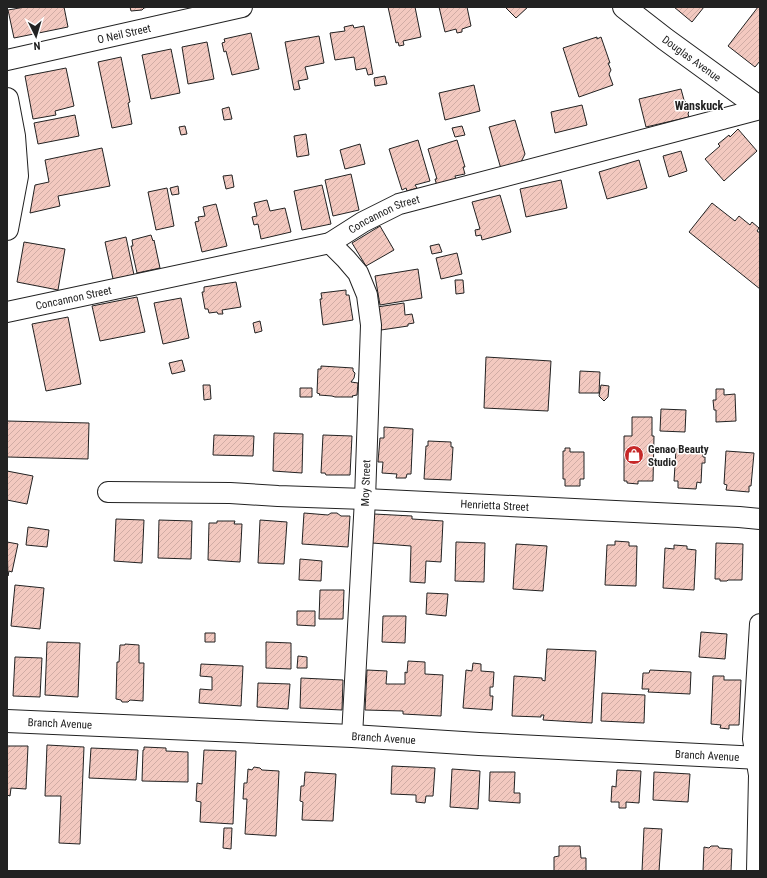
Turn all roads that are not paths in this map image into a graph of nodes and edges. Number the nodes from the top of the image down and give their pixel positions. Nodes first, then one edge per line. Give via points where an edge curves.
1 (242, 7) edge
2 (624, 7) edge
3 (7, 60) edge
4 (7, 99) edge
5 (760, 109) edge
6 (10, 136) edge
7 (7, 229) edge
8 (330, 243) junction
9 (7, 312) edge
10 (108, 492) dead end
11 (365, 499) junction
12 (760, 519) edge
13 (760, 624) edge
14 (7, 721) edge
15 (352, 736) junction
16 (758, 758) edge
17 (757, 871) edge

1 - 3 street, O Neil Street
2 - 5 main road, Douglas Avenue
4 - 6 main road
5 - 8 street, Concannon Street via 399,204 363,222
6 - 7 main road via 17,176
8 - 9 street, Concannon Street
8 - 11 street, Moy Street via 358,273 368,296 371,325
10 - 11 street, Henrietta Street via 230,493
11 - 12 street, Henrietta Street
11 - 15 street, Moy Street
13 - 16 street via 753,739
14 - 15 main road, Branch Avenue
15 - 16 main road, Branch Avenue
16 - 17 street

